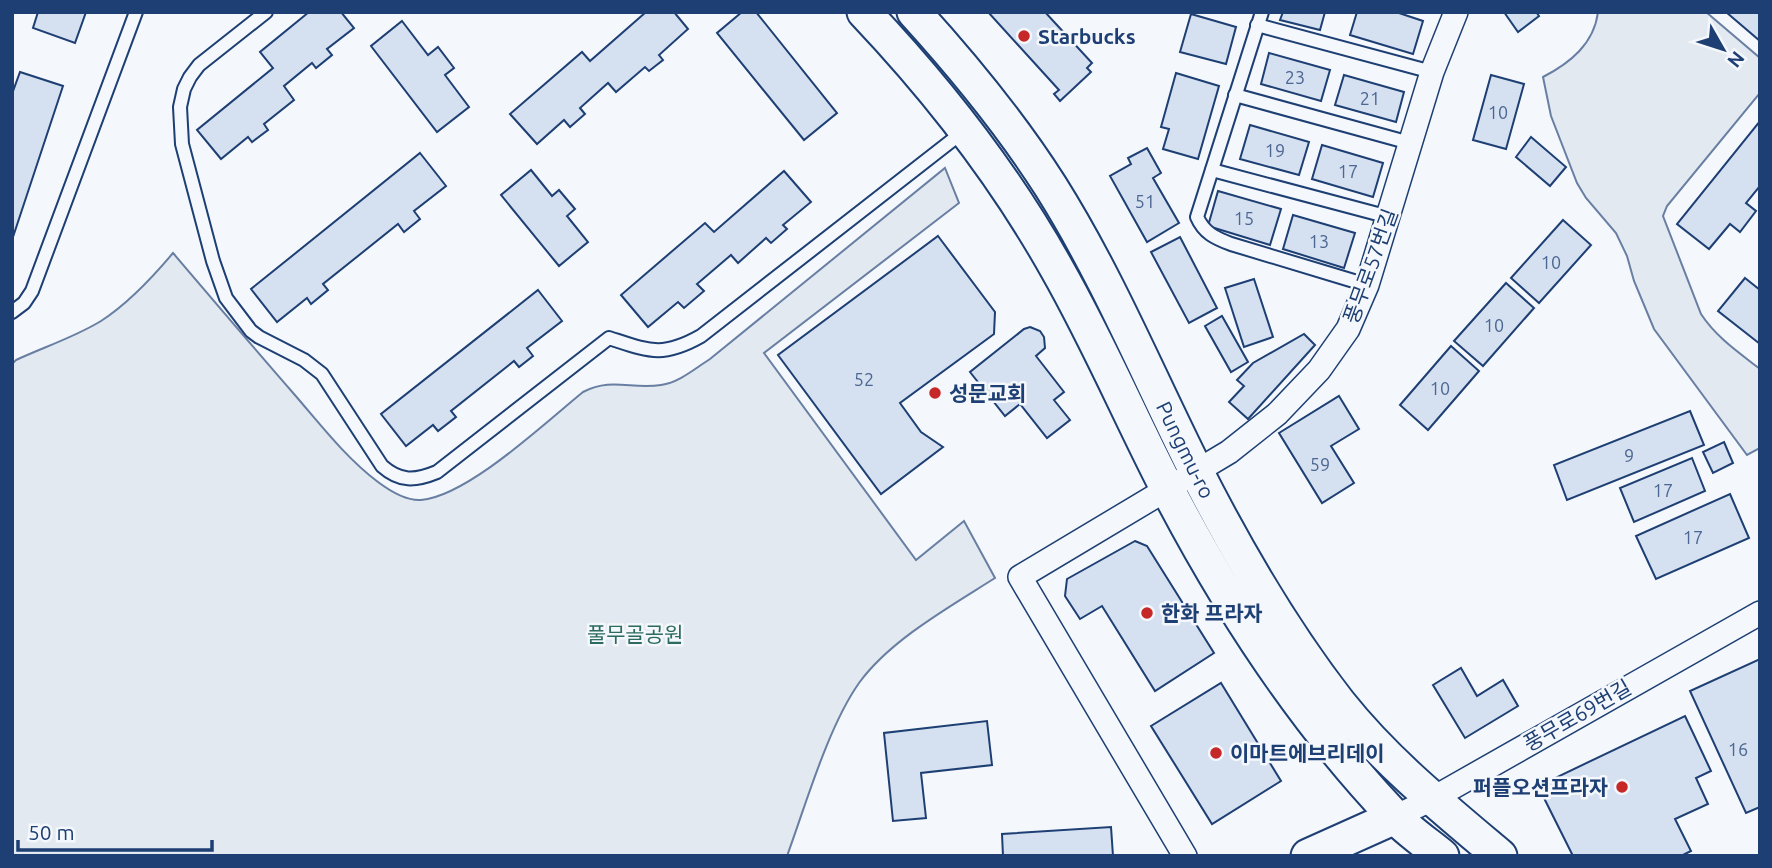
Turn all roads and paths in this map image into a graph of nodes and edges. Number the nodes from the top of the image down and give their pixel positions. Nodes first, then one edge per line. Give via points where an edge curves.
1 (136, 12) edge
2 (266, 12) edge
3 (864, 12) edge
4 (914, 12) edge
5 (1262, 12) edge
6 (1456, 12) edge
7 (1257, 25) junction
8 (1432, 72) junction
9 (1235, 95) junction
10 (964, 131) junction
11 (1410, 143) junction
12 (1212, 170) junction
13 (1389, 217) junction
14 (1367, 285) junction
15 (12, 312) edge
16 (1196, 471) junction
17 (1167, 487) junction
18 (1760, 613) edge
19 (1432, 799) junction
20 (1395, 817) junction
21 (1185, 856) edge
22 (1308, 856) edge
23 (1345, 856) edge
24 (1442, 856) edge
25 (1500, 856) edge

1 - 15 lane via 32,291
2 - 10 lane via 199,65 184,89 180,107 182,144 213,261 226,298 251,331 322,374 382,466 402,479 437,472 609,338 659,351 675,350 701,336
3 - 10 street, Pungmu-ro
4 - 16 street, Pungmu-ro via 991,102 1051,187
5 - 7 lane
6 - 8 street, 풍무로57번길
7 - 8 lane
7 - 9 lane
8 - 11 street, 풍무로57번길
9 - 11 lane
9 - 12 lane
10 - 17 street, Pungmu-ro via 1058,269
11 - 13 street, 풍무로57번길
12 - 13 lane
12 - 14 lane via 1197,217 1211,236
13 - 14 street, 풍무로57번길
14 - 16 street, 풍무로57번길 via 1348,329 1302,390 1250,436
16 - 17 street, 풍무로57번길
16 - 19 street, Pungmu-ro via 1273,608 1340,704
17 - 20 street, Pungmu-ro via 1264,652 1329,741
17 - 21 street, 풍무로57번길 via 1020,577
18 - 19 street, 풍무로69번길
19 - 20 street, 풍무로69번길
19 - 25 street, Pungmu-ro
20 - 22 street
20 - 23 street
20 - 24 street, Pungmu-ro

